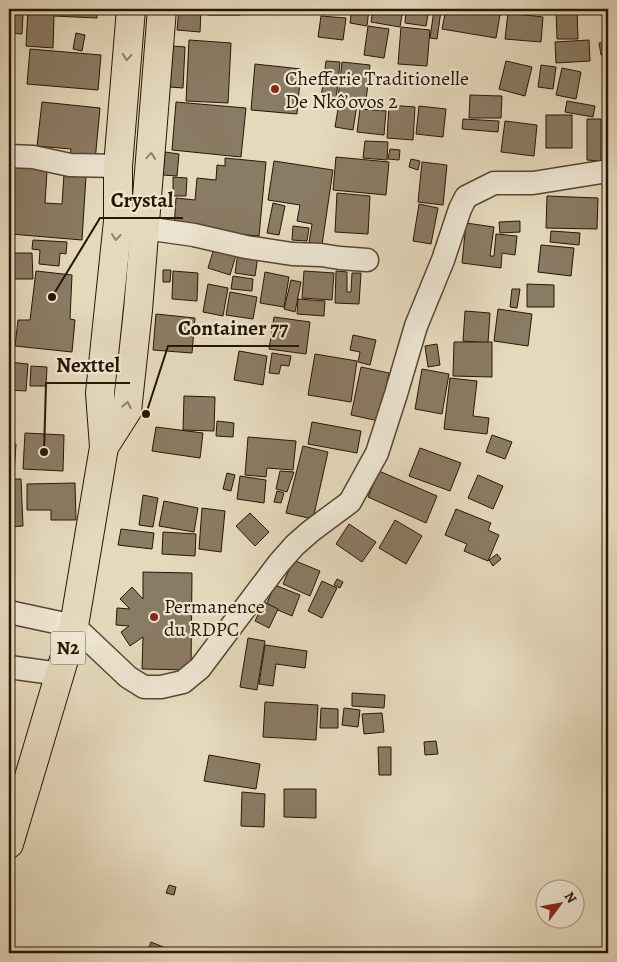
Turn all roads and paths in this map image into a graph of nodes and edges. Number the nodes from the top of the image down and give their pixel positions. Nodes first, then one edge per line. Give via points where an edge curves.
1 (131, 9) edge
2 (162, 9) edge
3 (9, 156) edge
4 (118, 166) junction
5 (608, 171) edge
6 (145, 228) junction
7 (367, 260) dead end
8 (104, 447) junction
9 (9, 612) edge
10 (74, 626) junction
11 (9, 667) edge
12 (60, 674) junction
13 (9, 844) edge

1 -> 4 highway, N2
6 -> 2 highway, N2
3 - 4 street via 33,157 70,165
4 -> 8 highway, N2 via 118,221 100,393
5 - 10 street via 533,182 494,183 466,198 416,326 377,453 350,502 311,531 284,557 200,668 183,682 144,687 128,677
6 - 7 street via 194,235 246,248
8 -> 6 highway, N2 via 127,410
8 - 10 highway, N2
9 - 10 street
10 - 12 highway, N2
11 - 12 street
12 - 13 highway, N2

